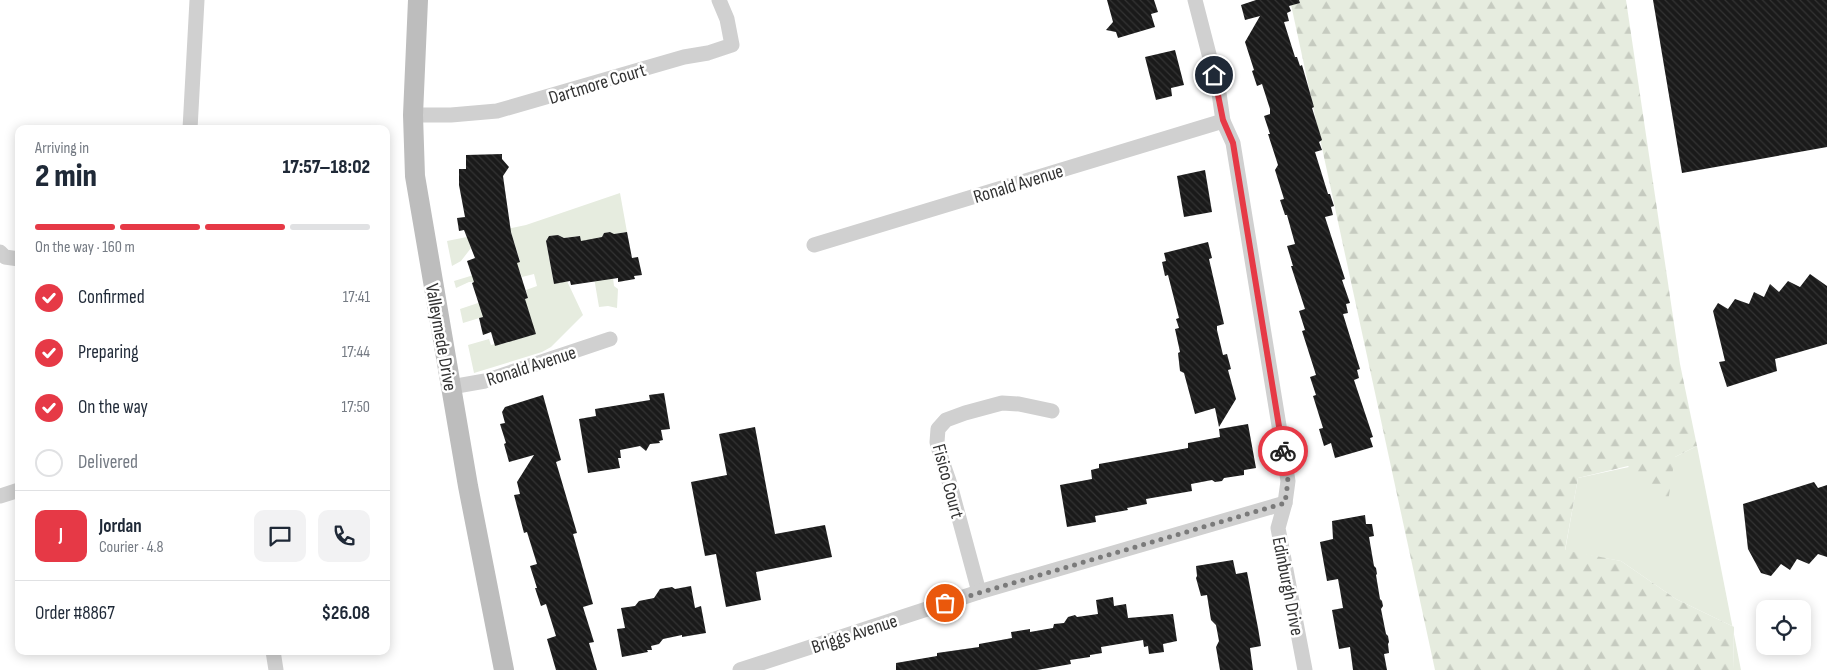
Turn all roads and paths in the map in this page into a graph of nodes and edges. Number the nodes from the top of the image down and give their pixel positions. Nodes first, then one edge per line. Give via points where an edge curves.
1 (196, 0) edge
2 (418, 0) edge
3 (719, 0) edge
4 (1194, 0) edge
5 (413, 114) junction
6 (1223, 120) junction
7 (190, 125) edge
8 (814, 245) dead end
9 (0, 252) edge
10 (15, 258) edge
11 (610, 339) dead end
12 (451, 387) junction
13 (1052, 411) dead end
14 (15, 491) edge
15 (0, 496) edge
16 (1285, 503) junction
17 (979, 592) junction
18 (274, 655) edge
19 (276, 670) edge
20 (504, 670) edge
21 (740, 670) edge
22 (1305, 670) edge

1 - 7 street
2 - 5 street, Valleymede Drive
3 - 5 street, Dartmore Court via 732,45 497,111
4 - 6 street, Edinburgh Drive
5 - 12 street, Valleymede Drive via 414,176
6 - 8 street, Ronald Avenue
6 - 16 street, Edinburgh Drive via 1233,143 1288,481
9 - 10 street
11 - 12 street, Ronald Avenue via 485,381
12 - 20 street, Valleymede Drive
13 - 17 street, Fisico Court via 1002,403 946,420 938,430 937,442
14 - 15 street
16 - 17 street, Briggs Avenue
16 - 22 street, Edinburgh Drive via 1278,528
17 - 21 street, Briggs Avenue
18 - 19 street

